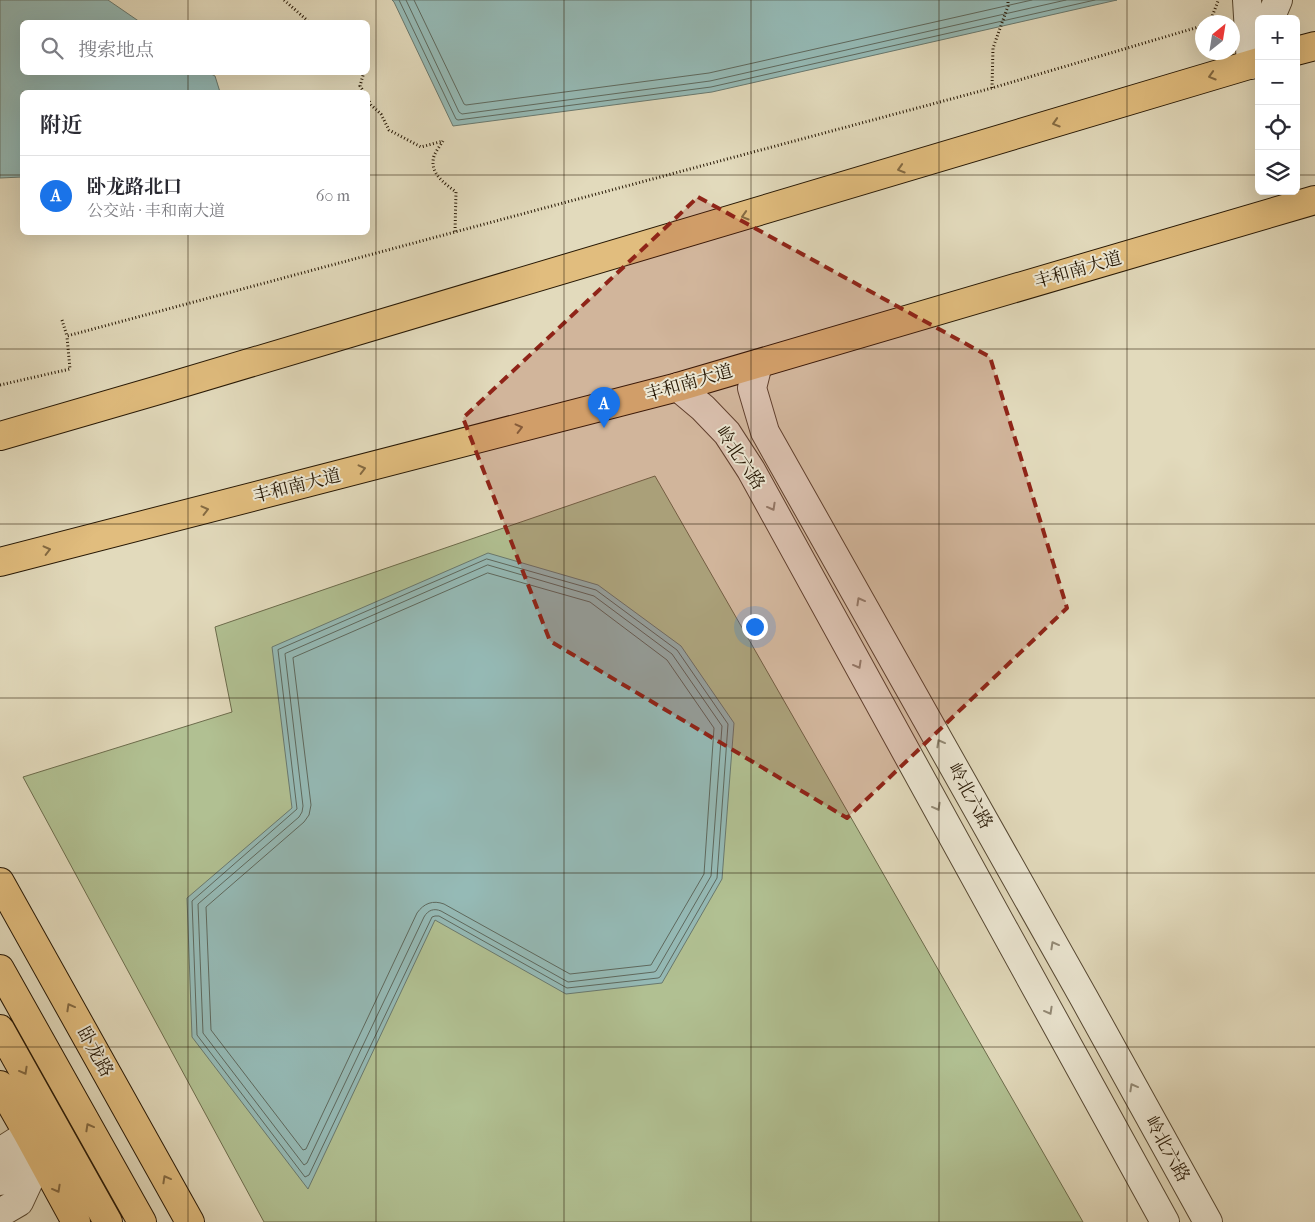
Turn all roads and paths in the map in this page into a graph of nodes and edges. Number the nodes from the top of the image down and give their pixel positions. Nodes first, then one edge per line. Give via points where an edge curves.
1 (284, 0) edge
2 (1008, 0) edge
3 (1218, 0) edge
4 (1247, 0) edge
5 (1278, 0) edge
6 (1213, 15) edge
7 (1272, 15) edge
8 (307, 20) edge
9 (1195, 28) edge
10 (1315, 46) edge
11 (1300, 50) edge
12 (1255, 52) edge
13 (1255, 58) edge
14 (363, 75) edge
15 (992, 88) junction
16 (363, 90) edge
17 (370, 103) edge
18 (1315, 200) edge
19 (455, 232) junction
20 (62, 320) dead end
21 (67, 336) junction
22 (758, 364) junction
23 (0, 385) edge
24 (678, 387) junction
25 (0, 436) edge
26 (0, 562) edge
27 (0, 882) edge
28 (0, 969) edge
29 (0, 1028) edge
30 (0, 1085) edge
31 (0, 1138) edge
32 (34, 1146) junction
33 (0, 1152) edge
34 (0, 1181) edge
35 (0, 1213) edge
36 (76, 1222) edge
37 (108, 1222) edge
38 (142, 1222) edge
39 (190, 1222) edge
40 (1165, 1222) edge
41 (1208, 1222) edge

1 - 8 path
2 - 15 path via 993,48
3 - 6 path
4 - 12 street
5 - 7 street
9 - 15 path
10 - 11 main road
13 -> 25 main road via 162,390
14 - 16 path via 360,86
15 - 19 path
17 - 19 path via 381,114 389,130 421,147 443,141 434,156 433,167 442,181 456,192
18 - 22 main road, 丰和南大道
19 - 21 path
20 - 21 path
21 - 23 path via 70,369
22 - 24 main road, 丰和南大道
41 -> 22 street, 岭北六路 via 765,432 752,388
26 -> 24 main road, 丰和南大道
24 -> 40 street, 岭北六路 via 727,433 751,470
39 -> 27 main road, 卧龙路
38 -> 28 main road
29 -> 37 main road
30 - 32 main road
31 - 32 street
32 - 33 street
32 - 34 street
32 - 35 street via 19,1202
32 -> 36 main road

